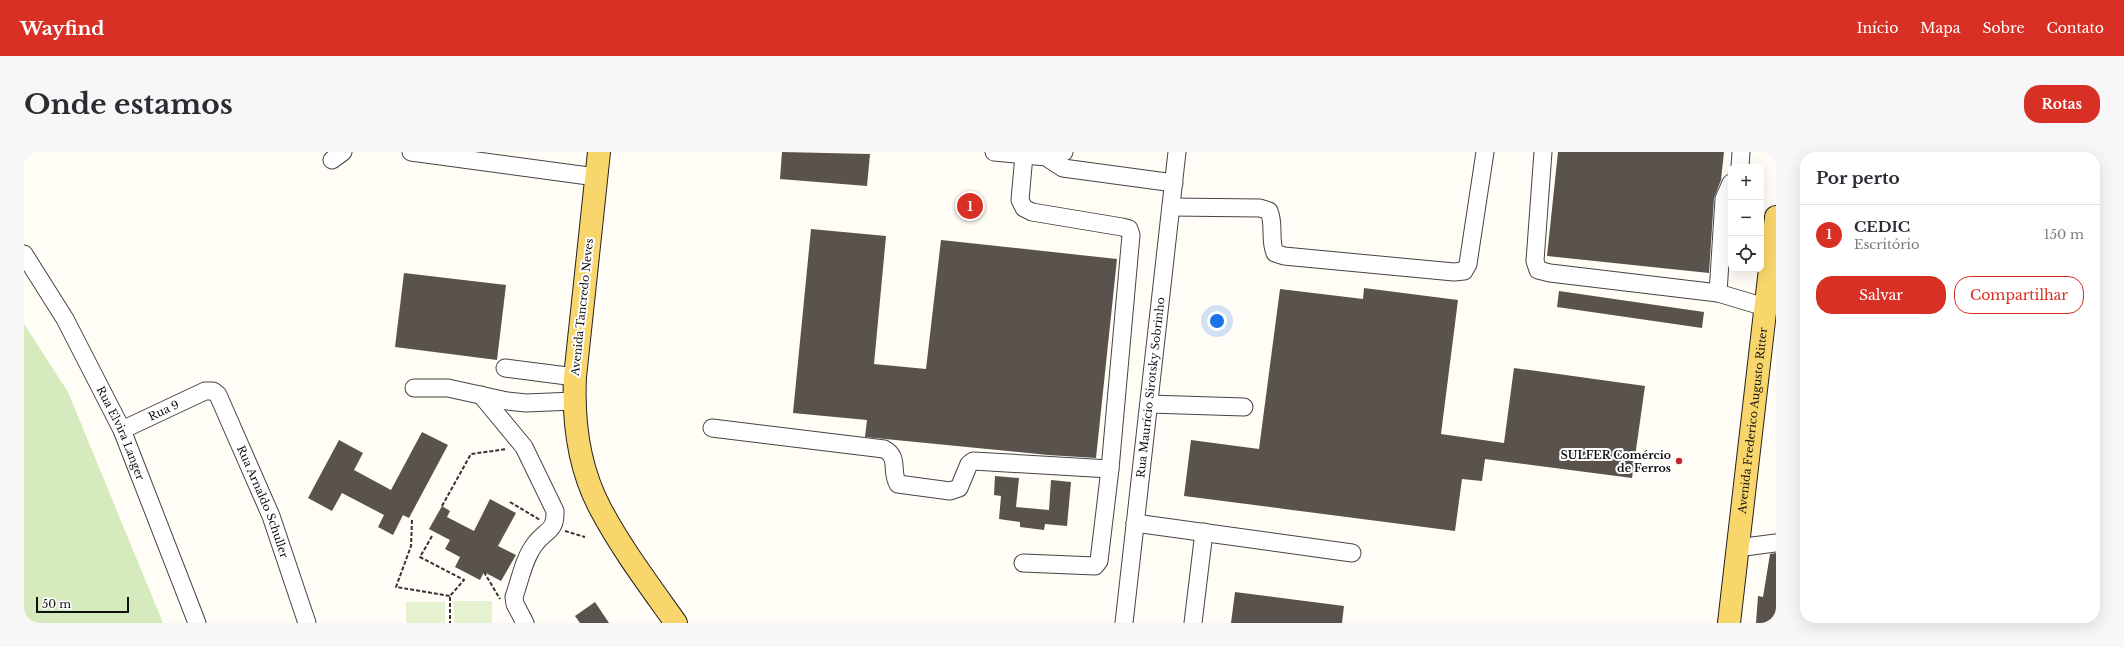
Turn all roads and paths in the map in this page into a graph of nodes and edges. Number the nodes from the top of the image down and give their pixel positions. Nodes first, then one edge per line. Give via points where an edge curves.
1 (411, 152) edge
2 (599, 152) edge
3 (994, 152) edge
4 (1064, 152) edge
5 (1177, 152) edge
6 (1485, 152) edge
7 (1542, 152) edge
8 (1741, 152) edge
9 (1024, 155) junction
10 (1046, 158) junction
11 (1740, 164) edge
12 (596, 177) junction
13 (1174, 183) junction
14 (1728, 190) edge
15 (1171, 207) junction
16 (1776, 217) edge
17 (24, 254) edge
18 (1718, 293) junction
19 (1765, 307) junction
20 (505, 368) dead end
21 (575, 377) junction
22 (414, 388) dead end
23 (205, 391) joint
24 (481, 395) junction
25 (574, 402) junction
26 (1149, 404) junction
27 (1244, 407) dead end
28 (712, 428) dead end
29 (122, 430) junction
30 (524, 447) junction
31 (1110, 469) junction
32 (442, 506) dead end
33 (412, 520) dead end
34 (1135, 522) junction
35 (1204, 532) junction
36 (432, 536) dead end
37 (1776, 543) edge
38 (1737, 548) junction
39 (1352, 553) dead end
40 (1023, 563) dead end
41 (450, 596) junction
42 (197, 623) edge
43 (307, 623) edge
44 (450, 623) edge
45 (525, 623) edge
46 (676, 623) edge
47 (1124, 623) edge
48 (1193, 623) edge
49 (1728, 623) edge

1 - 12 street
2 - 12 main road, Avenida Tancredo Neves
3 - 9 street
4 - 10 street
5 - 13 street, Rua Maurício Sirotsky Sobrinho
6 - 15 street via 1468,264 1464,271 1284,256 1274,253 1271,243 1273,220 1269,211 1260,208
7 - 18 street via 1535,261 1538,270
8 - 11 street
9 - 10 street
9 - 31 street via 1020,200 1024,208 1032,212 1122,227 1129,229 1131,235
10 - 13 street via 1063,168
12 - 21 main road, Avenida Tancredo Neves
13 - 15 street, Rua Maurício Sirotsky Sobrinho
14 - 18 street via 1724,199
15 - 26 street, Rua Maurício Sirotsky Sobrinho
16 - 19 main road, Avenida Frederico Augusto Ritter
17 - 29 street, Rua Elvira Langer via 65,319
18 - 19 street
19 - 38 main road, Avenida Frederico Augusto Ritter
20 - 21 street
21 - 25 main road, Avenida Tancredo Neves
22 - 24 street via 448,388
23 - 29 street, Rua 9
23 - 43 street, Rua Arnaldo Schuller via 213,391 218,396 271,516
24 - 25 street via 507,402
24 - 30 street
25 - 46 main road, Avenida Tancredo Neves via 583,462 599,507
26 - 27 street
26 - 34 street, Rua Maurício Sirotsky Sobrinho
28 - 31 street via 884,449 894,458 898,484 950,490 959,488 969,464 979,460
29 - 42 street, Rua Elvira Langer
30 - 32 path via 471,454
30 - 45 street via 555,511 556,519 548,533 534,544 514,597
31 - 40 street via 1099,561 1095,566
33 - 41 path via 411,546 396,587
34 - 35 street
34 - 47 street, Rua Maurício Sirotsky Sobrinho
35 - 39 street
35 - 48 street
36 - 41 path via 420,557 464,580
37 - 38 street
38 - 49 main road, Avenida Frederico Augusto Ritter
41 - 44 path

